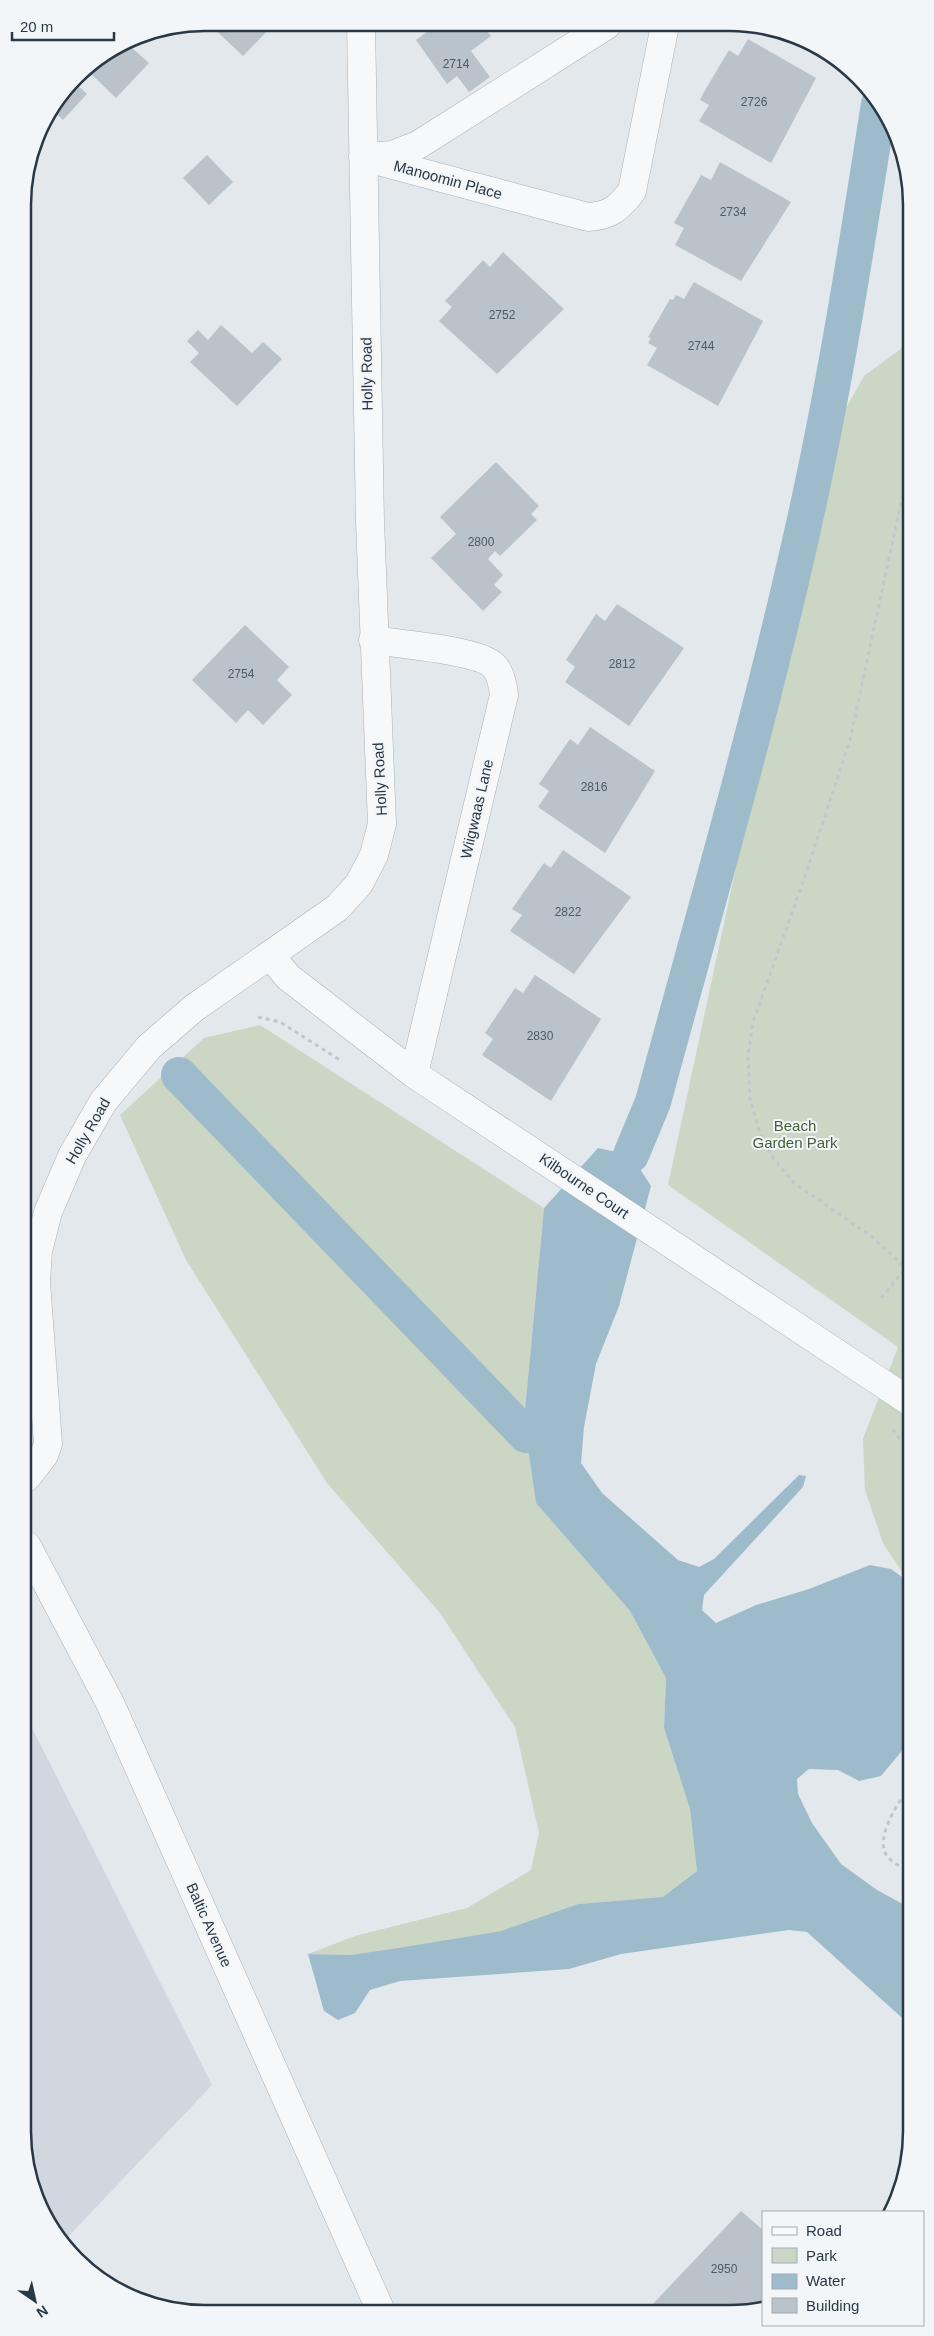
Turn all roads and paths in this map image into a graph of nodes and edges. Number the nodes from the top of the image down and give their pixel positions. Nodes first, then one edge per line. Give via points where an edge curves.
1 (597, 31) edge
2 (664, 31) edge
3 (361, 32) edge
4 (363, 157) junction
5 (903, 494) edge
6 (373, 640) junction
7 (270, 955) junction
8 (258, 1017) dead end
9 (280, 1022) dead end
10 (414, 1074) junction
11 (902, 1265) edge
12 (902, 1274) edge
13 (881, 1298) dead end
14 (902, 1397) edge
15 (31, 1471) edge
16 (31, 1554) edge
17 (902, 1796) edge
18 (902, 1868) edge
19 (378, 2305) edge

1 - 4 street, Manoomin Place via 418,145 392,155
2 - 4 street, Manoomin Place via 632,191 619,208 603,216 588,217
3 - 4 street, Holly Road
4 - 6 street, Holly Road
5 - 11 path via 850,740 752,1022 748,1055 750,1099 759,1130 773,1158 794,1183 871,1236
6 - 7 street, Holly Road via 382,824 374,855 359,884 337,908
6 - 10 street, Wiigwaas Lane via 479,656 494,666 502,681 504,695
7 - 10 street, Kilbourne Court via 288,976
7 - 15 street, Holly Road via 194,1008 149,1048 103,1102 72,1156 48,1212 38,1250 36,1282 48,1444
8 - 9 path
10 - 14 street, Kilbourne Court
12 - 13 path
16 - 19 street, Baltic Avenue via 110,1703
17 - 18 path via 884,1836 884,1850 890,1860

